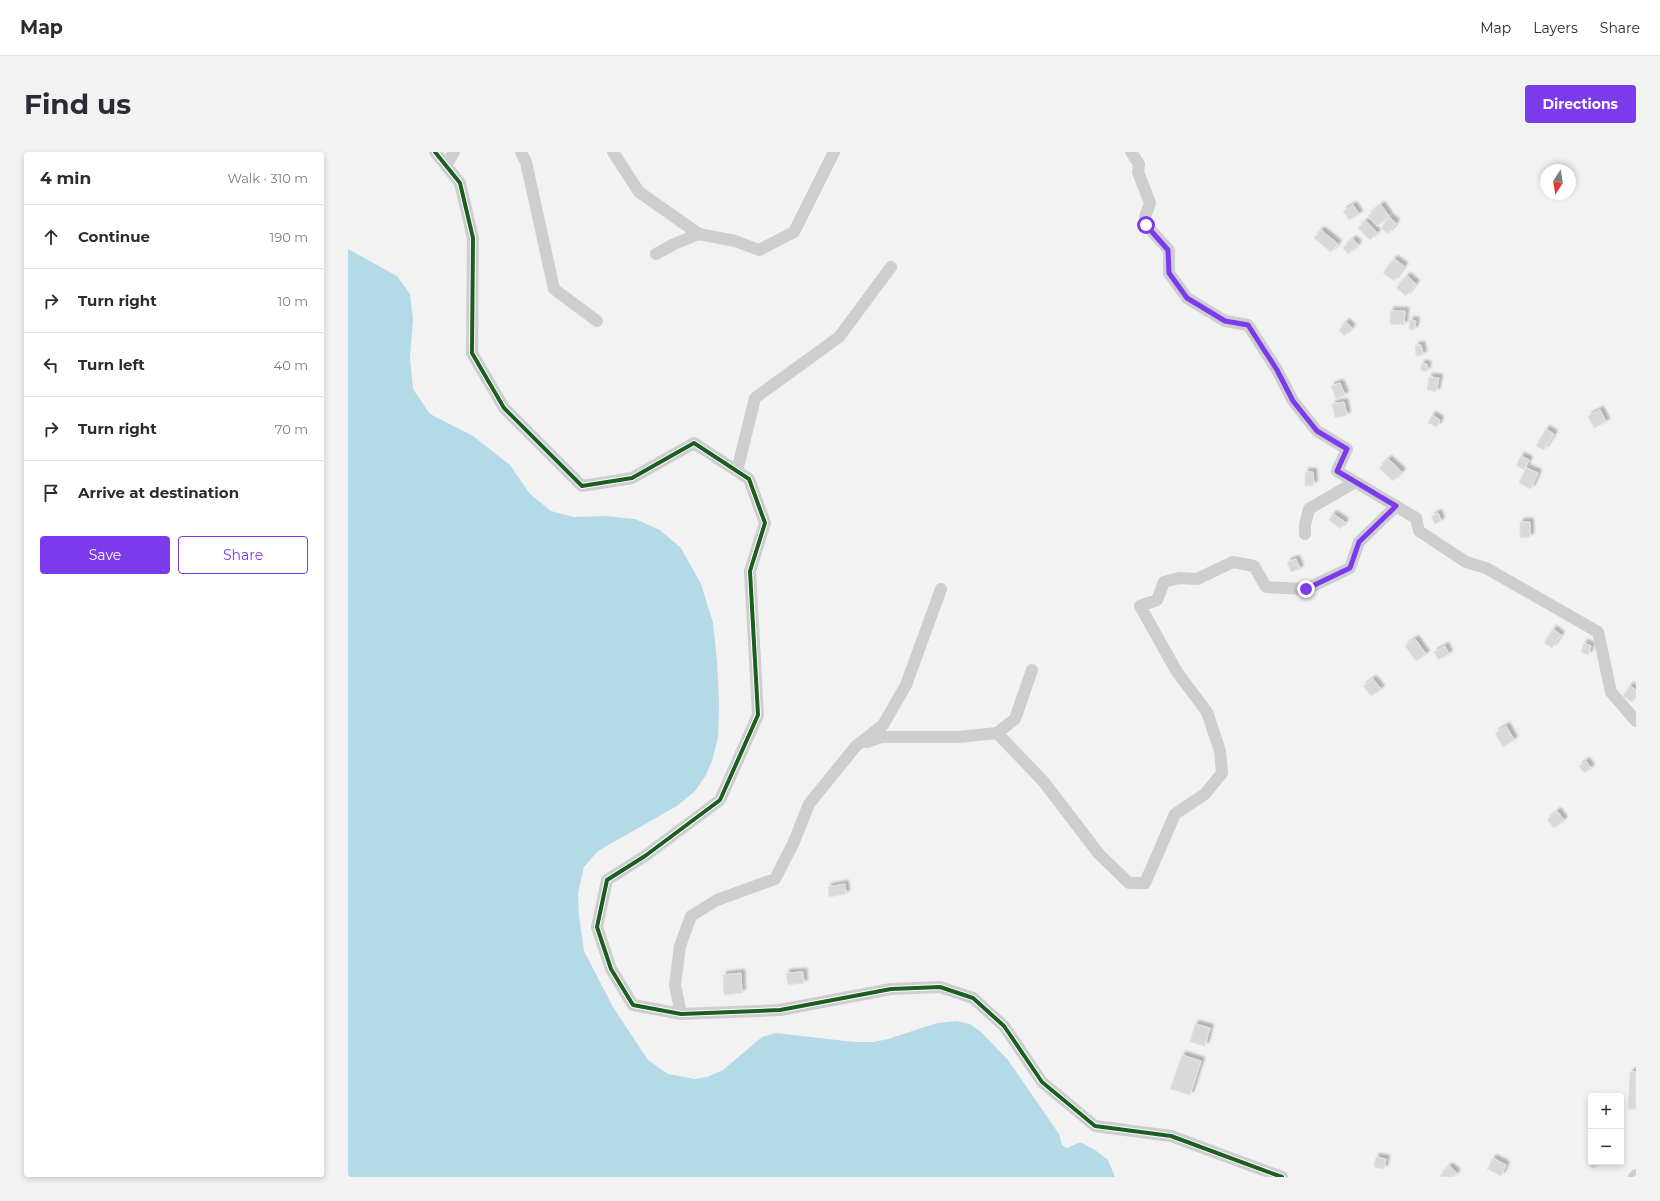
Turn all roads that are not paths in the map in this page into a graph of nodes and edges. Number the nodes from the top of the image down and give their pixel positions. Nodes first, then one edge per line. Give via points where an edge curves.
1 (435, 152) edge
2 (454, 152) edge
3 (521, 152) edge
4 (613, 152) edge
5 (834, 152) edge
6 (1131, 152) edge
7 (446, 166) junction
8 (699, 234) junction
9 (656, 254) dead end
10 (891, 267) dead end
11 (597, 321) dead end
12 (737, 471) junction
13 (1355, 482) junction
14 (1396, 506) junction
15 (1305, 534) dead end
16 (941, 589) dead end
17 (1032, 670) dead end
18 (1636, 722) edge
19 (997, 733) junction
20 (856, 746) junction
21 (680, 1014) junction
22 (1282, 1177) edge

1 - 7 street
2 - 7 street
3 - 11 street via 526,162 554,288
4 - 8 street via 639,192
5 - 8 street via 794,232 759,250 735,241
6 - 13 street via 1139,164 1138,172 1150,203 1145,217 1146,225 1168,250 1169,273 1187,298 1225,321 1248,325 1277,370 1293,401 1317,431 1347,449 1337,471
7 - 12 street via 460,183 473,238 472,353 504,408 582,486 632,478 694,443
8 - 9 street
10 - 12 street via 839,337 755,398
12 - 21 street via 749,479 765,523 750,571 758,715 720,800 645,856 607,880 597,927 611,969 633,1005
13 - 14 street
13 - 15 street via 1309,509
14 - 18 street via 1416,518 1420,531 1466,562 1486,568 1598,632 1611,692
14 - 19 street via 1359,542 1350,568 1306,589 1266,587 1254,566 1233,562 1197,579 1179,578 1164,582 1157,600 1140,606 1177,672 1207,712 1220,751 1222,773 1205,794 1175,814 1145,883 1129,883 1099,854 1043,781
16 - 20 street via 906,685 883,725
17 - 19 street via 1015,719
19 - 20 street via 958,737 880,737
20 - 21 street via 809,804 775,879 717,900 691,916 680,946 675,985
21 - 22 street via 780,1010 890,990 940,987 973,998 1004,1026 1042,1082 1095,1126 1171,1136

